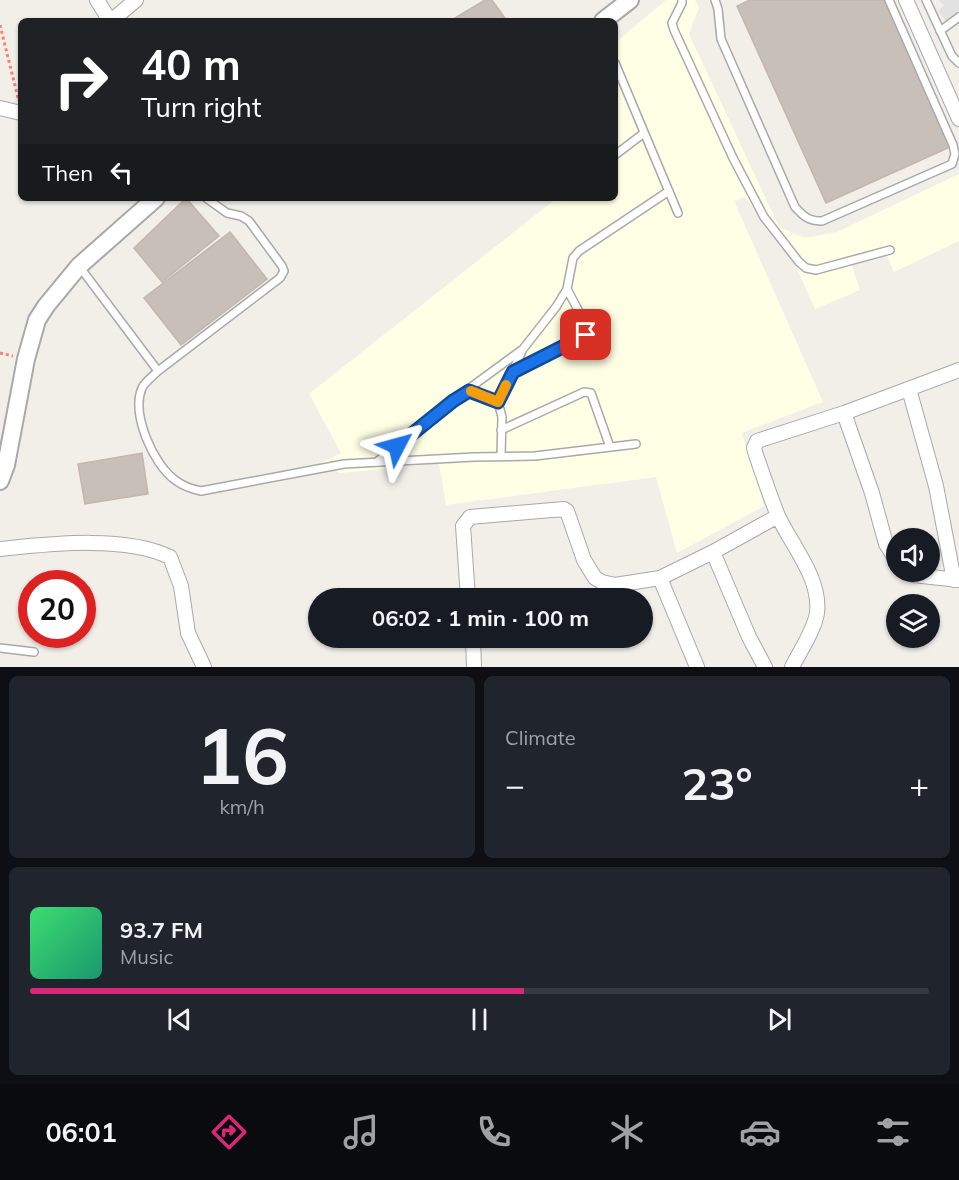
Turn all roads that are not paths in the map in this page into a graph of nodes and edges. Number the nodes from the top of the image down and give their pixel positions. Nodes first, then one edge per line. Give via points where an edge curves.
1 (97, 0) edge
2 (136, 0) edge
3 (630, 0) edge
4 (682, 0) edge
5 (715, 0) edge
6 (889, 0) edge
7 (906, 0) edge
8 (926, 0) edge
9 (959, 17) edge
10 (108, 18) edge
11 (114, 18) edge
12 (607, 18) edge
13 (940, 32) junction
14 (959, 63) edge
15 (618, 70) edge
16 (0, 108) edge
17 (18, 112) edge
18 (959, 119) edge
19 (644, 133) junction
20 (618, 153) edge
21 (669, 191) junction
22 (151, 201) edge
23 (210, 201) edge
24 (678, 213) dead end
25 (890, 250) dead end
26 (79, 266) junction
27 (567, 289) junction
28 (522, 349) junction
29 (959, 370) edge
30 (158, 372) junction
31 (513, 372) junction
32 (909, 389) junction
33 (469, 391) junction
34 (498, 402) junction
35 (844, 413) junction
36 (501, 430) junction
37 (636, 444) dead end
38 (610, 447) junction
39 (501, 456) junction
40 (378, 460) junction
41 (0, 481) edge
42 (778, 516) junction
43 (886, 544) edge
44 (0, 549) edge
45 (713, 552) junction
46 (660, 578) junction
47 (940, 578) edge
48 (956, 580) edge
49 (467, 588) edge
50 (0, 648) edge
51 (473, 648) edge
52 (34, 652) dead end
53 (204, 667) edge
54 (474, 667) edge
55 (697, 667) edge
56 (765, 667) edge
57 (792, 667) edge

1 - 10 street
2 - 11 street
3 - 12 street
4 - 25 lane via 672,23 674,30 759,208 799,262 816,270
5 - 6 lane via 721,39 795,207 813,221 822,221 952,164 953,145
7 - 18 street
8 - 13 lane
9 - 13 lane
13 - 14 lane
15 - 19 lane
16 - 17 street
19 - 20 lane
19 - 21 lane
21 - 24 lane
21 - 27 lane via 579,251 573,258
22 - 26 street
23 - 30 lane via 226,213 249,221 284,271
26 - 30 lane
26 - 41 street via 38,320
27 - 28 lane
27 - 31 lane via 586,325 586,335
28 - 31 lane
28 - 33 lane
29 - 32 street
30 - 40 lane via 142,387 138,407 144,435 173,479 187,488 201,491
31 - 34 lane
32 - 35 street
32 - 48 street via 936,486
33 - 34 lane
33 - 40 lane
34 - 36 lane
35 - 42 street via 757,441 756,455
35 - 43 street
36 - 38 lane via 584,392 591,393
36 - 39 lane
37 - 38 lane
38 - 39 lane
39 - 40 lane
42 - 45 street
42 - 57 street via 816,594 817,614
44 - 53 street via 86,543 157,551 170,557 180,586 188,633
45 - 46 street
45 - 56 street
46 - 49 street via 615,585 595,578 564,509 470,518 463,526
46 - 55 street
47 - 48 street
50 - 52 lane
51 - 54 street

